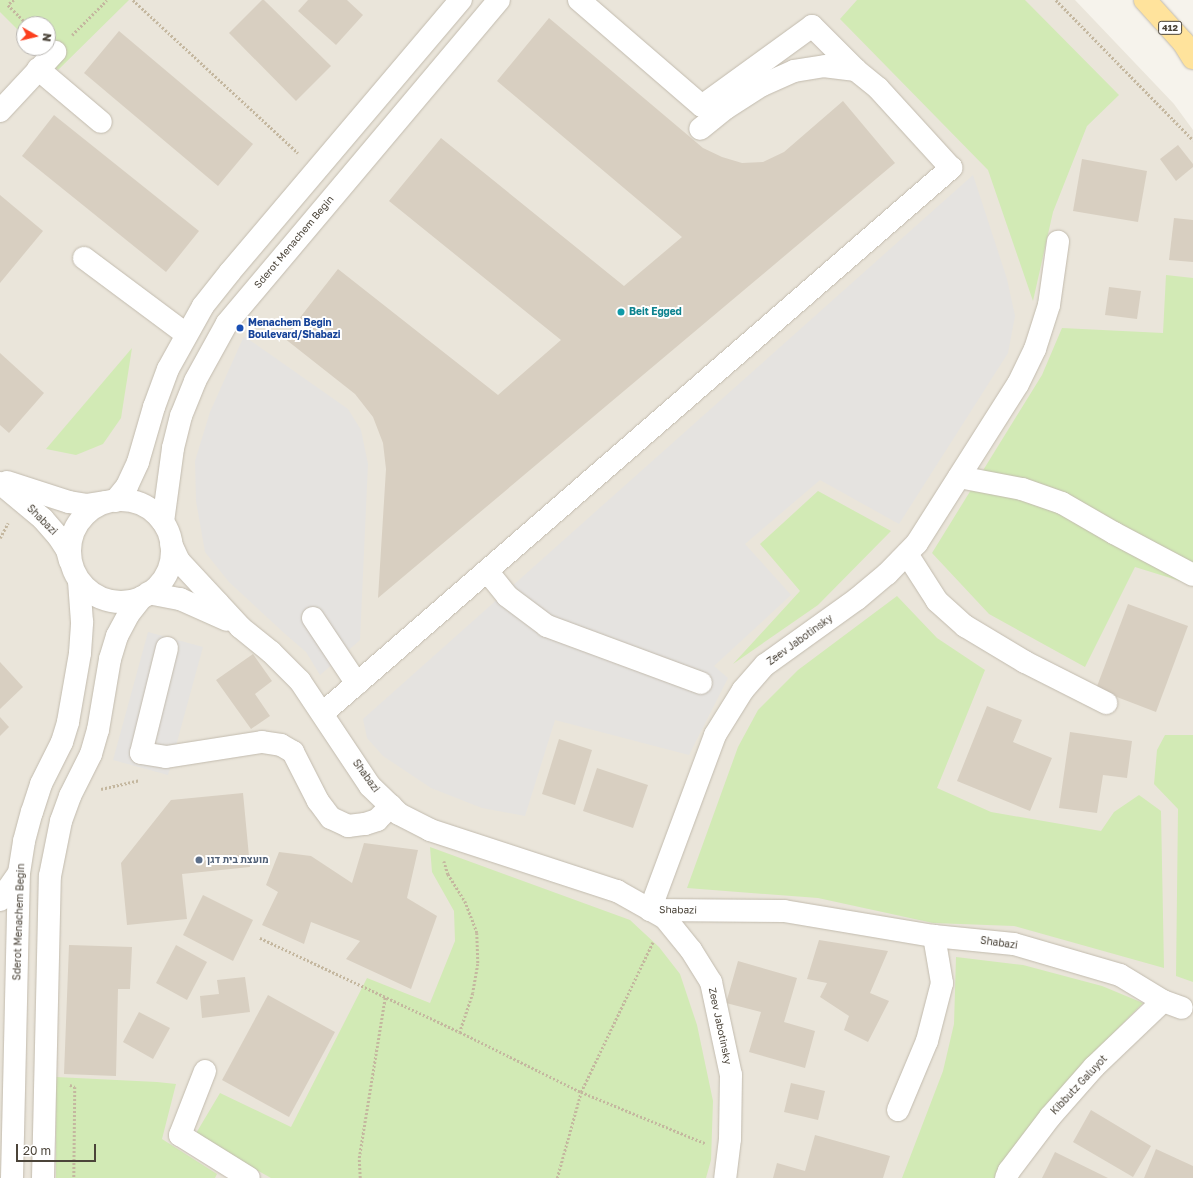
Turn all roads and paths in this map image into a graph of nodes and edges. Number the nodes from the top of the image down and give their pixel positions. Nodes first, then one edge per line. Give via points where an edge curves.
1 (14, 0) edge
2 (107, 0) edge
3 (133, 0) edge
4 (461, 0) edge
5 (499, 0) edge
6 (579, 0) edge
7 (1056, 0) edge
8 (1145, 0) edge
9 (19, 16) edge
10 (56, 51) edge
11 (51, 56) edge
12 (1193, 58) edge
13 (38, 69) junction
14 (856, 70) junction
15 (0, 111) edge
16 (101, 122) dead end
17 (700, 129) dead end
18 (1193, 140) edge
19 (317, 170) junction
20 (1058, 242) dead end
21 (84, 258) dead end
22 (186, 334) junction
23 (959, 477) junction
24 (0, 480) edge
25 (0, 483) edge
26 (111, 502) junction
27 (163, 522) junction
28 (171, 544) junction
29 (907, 554) junction
30 (487, 571) junction
31 (75, 573) junction
32 (1193, 575) edge
33 (145, 595) junction
34 (313, 618) dead end
35 (240, 627) junction
36 (167, 648) dead end
37 (701, 683) dead end
38 (357, 684) junction
39 (1106, 703) dead end
40 (323, 713) junction
41 (391, 806) junction
42 (450, 837) junction
43 (19, 873) junction
44 (0, 900) edge
45 (658, 914) junction
46 (934, 936) junction
47 (260, 938) dead end
48 (8, 957) edge
49 (48, 958) junction
50 (385, 997) junction
51 (1173, 1004) joint
52 (460, 1032) junction
53 (206, 1071) dead end
54 (581, 1092) junction
55 (898, 1110) dead end
56 (728, 1153) junction
57 (12, 1178) edge
58 (43, 1178) edge
59 (249, 1178) edge
60 (360, 1178) edge
61 (556, 1178) edge
62 (725, 1178) edge
63 (1006, 1178) edge

1 - 9 path via 8,5
2 - 10 path
3 - 19 path
4 - 19 street
5 - 27 street, Sderot Menachem Begin via 227,323 195,381 181,416 173,448
6 - 14 street via 702,106 812,26
7 - 18 path
8 - 12 main road, 412 via 1183,42
11 - 13 street
13 - 15 street
13 - 16 street
14 - 17 street via 825,66 794,71 762,85 726,108
14 - 30 street via 878,88 952,168
19 - 22 street via 230,272
20 - 23 street, Zeev Jabotinsky via 1049,305 1034,349 1018,384
21 - 22 street
22 - 26 street via 168,369 138,462 127,486
23 - 29 street, Zeev Jabotinsky via 917,543
23 - 32 street via 1022,489 1062,503
24 - 26 street, Shabazi via 69,502 86,505
25 - 31 street, Shabazi via 43,519 58,536 67,550
26 - 27 street via 122,500 138,503 151,510
26 - 31 street via 92,509 80,520 72,534 70,550
27 - 28 street
28 - 33 street via 172,556 167,573 157,587
28 - 35 street, Shabazi via 179,561
29 - 39 street via 937,601 965,626 1025,662
29 - 45 street, Zeev Jabotinsky via 857,599 765,665 743,690 715,736
30 - 37 street via 507,596 547,626
30 - 38 street
31 - 33 street via 92,593 108,601 125,602
31 - 43 street, Sderot Menachem Begin via 82,622 80,653 68,722 62,742 41,784 24,841
33 - 35 street, Shabazi via 180,599
33 - 49 street via 128,615 117,636 110,659 98,730 60,827 50,876
34 - 38 street
35 - 40 street, Shabazi via 271,652 300,681
36 - 41 street via 141,753 166,757 262,742 281,745 294,752 318,801 331,818 348,826 365,824 377,820
38 - 40 street
40 - 41 street, Shabazi via 370,786
41 - 42 street, Shabazi via 399,814
42 - 45 street, Shabazi via 617,891
42 - 52 path via 442,857 478,933 478,964 474,993
43 - 44 street
43 - 48 street, Sderot Menachem Begin
45 - 46 street, Shabazi via 784,911
45 - 54 path
45 - 56 street, Zeev Jabotinsky via 691,950 711,982 731,1075
46 - 51 street, Shabazi via 1014,944 1120,975
46 - 55 street via 942,983 928,1040
47 - 50 path
48 - 49 street
48 - 57 street, Sderot Menachem Begin
49 - 58 street
50 - 52 path
50 - 60 path via 359,1158
51 - 63 street, Kibbutz Galuyot via 1094,1067 1050,1117 1009,1170
52 - 54 path
53 - 59 street via 180,1135
54 - 56 path
54 - 61 path
56 - 62 street, Zeev Jabotinsky

